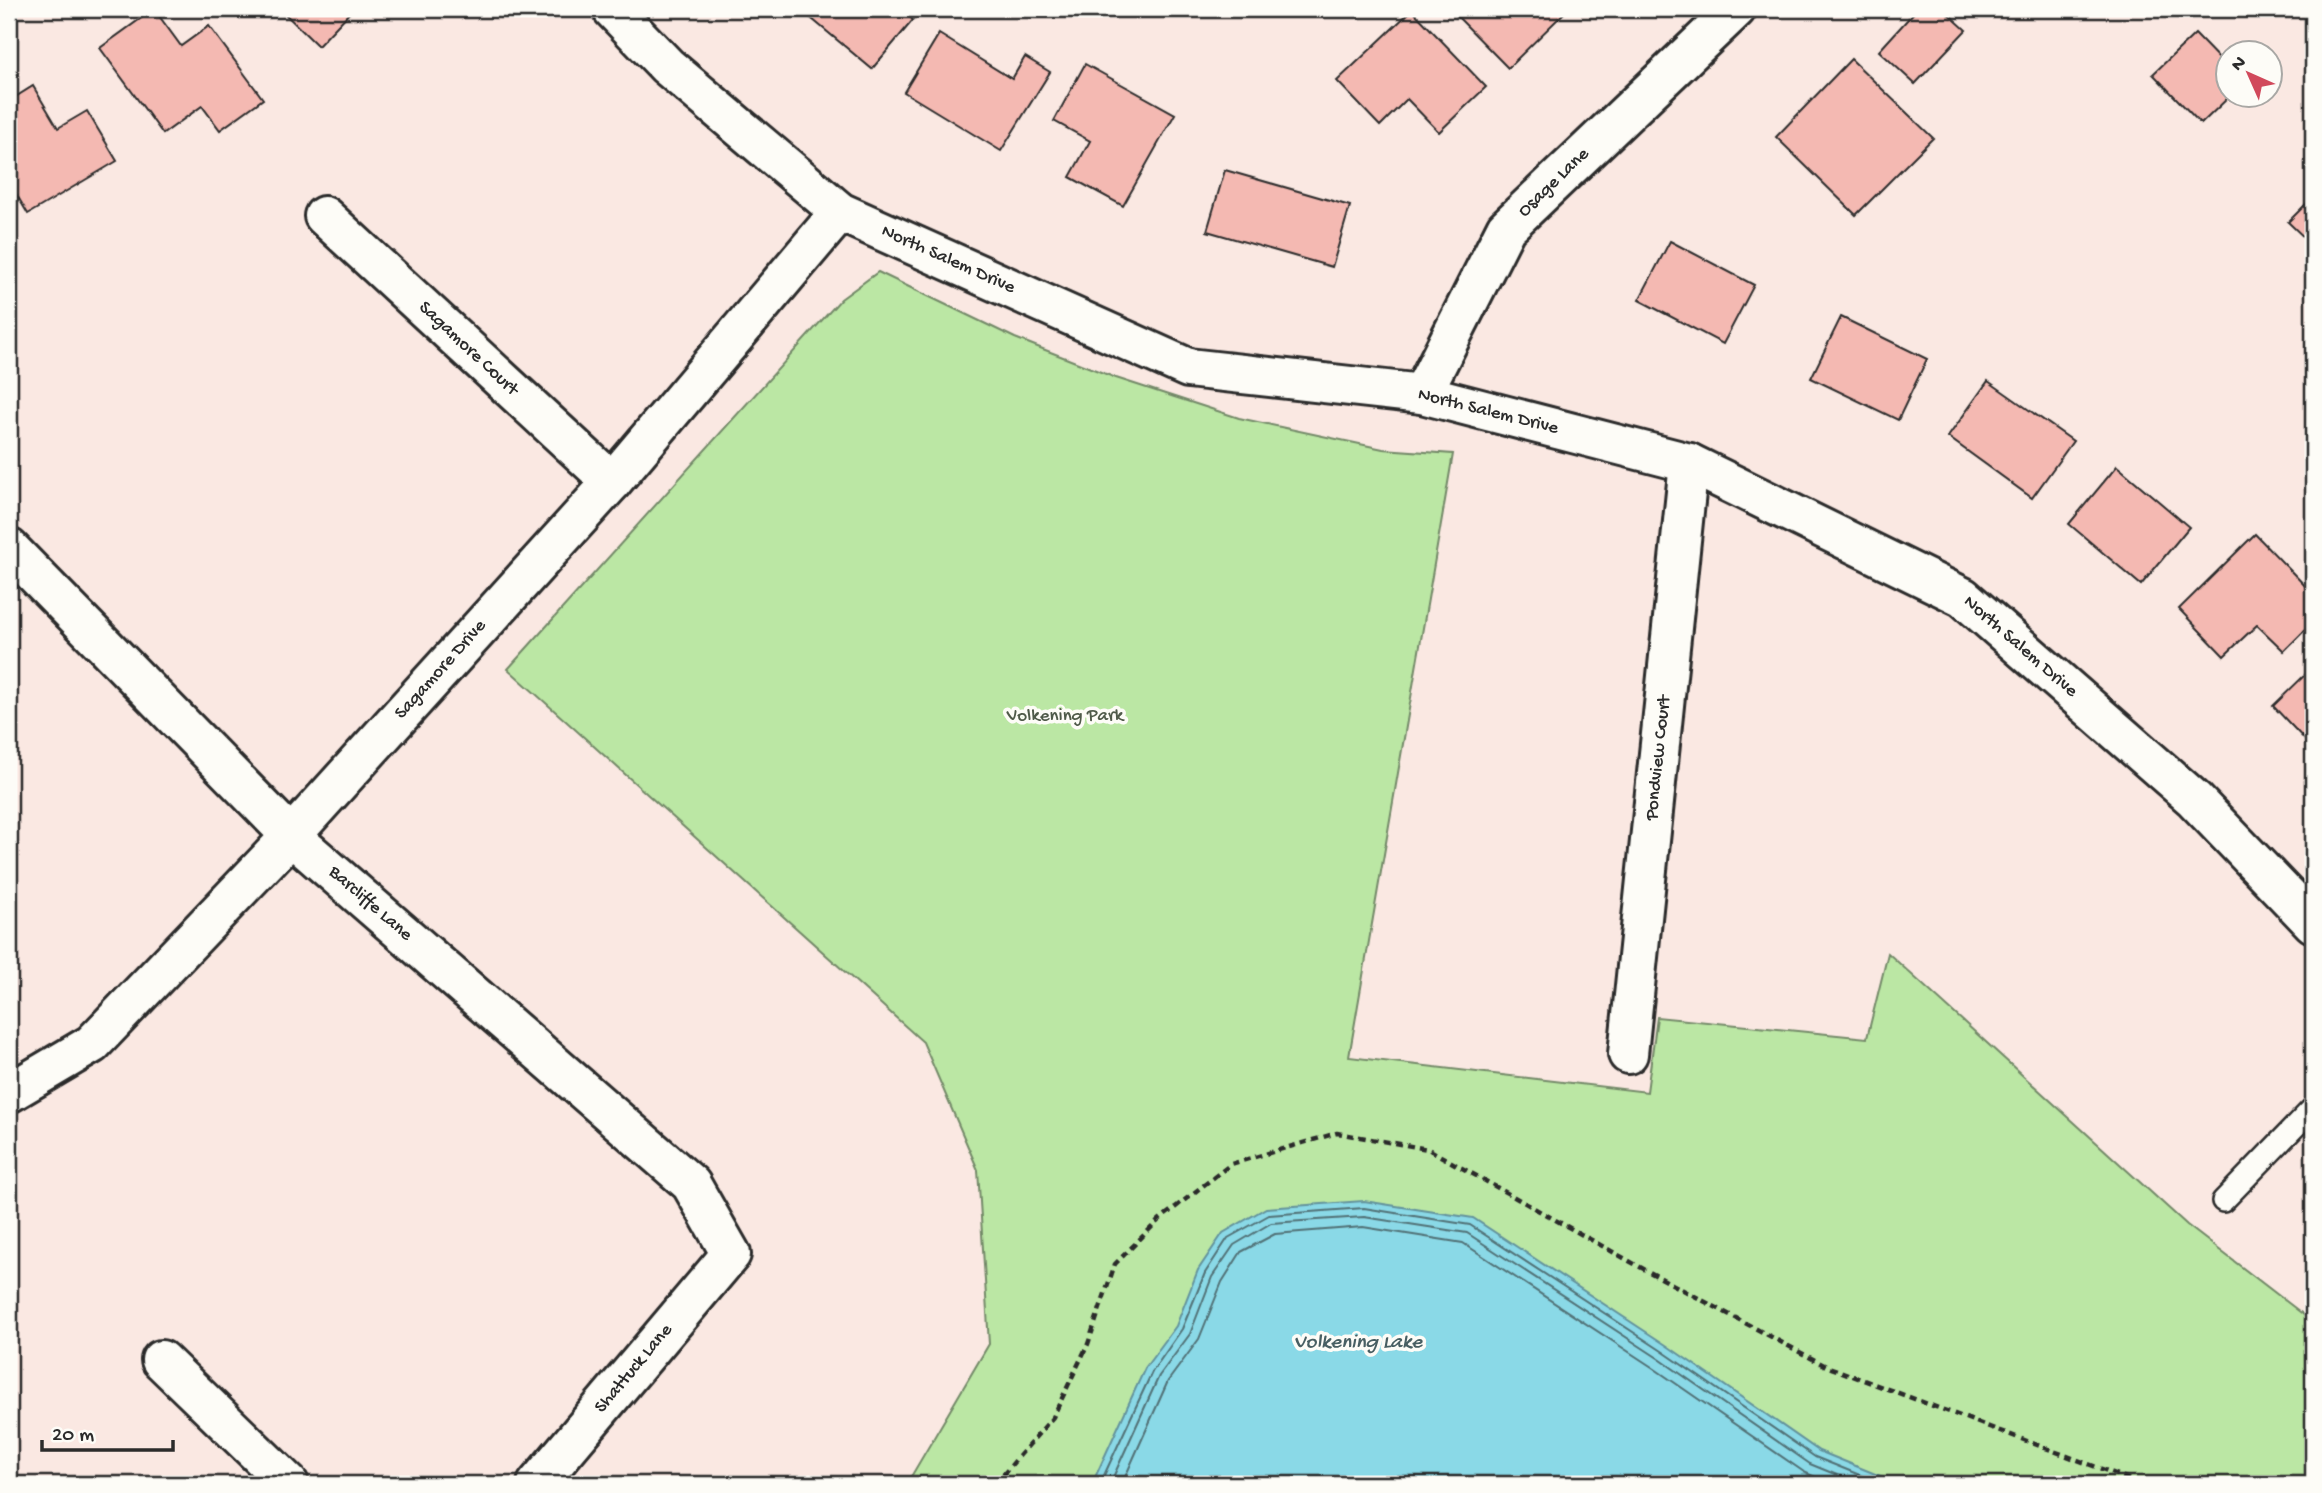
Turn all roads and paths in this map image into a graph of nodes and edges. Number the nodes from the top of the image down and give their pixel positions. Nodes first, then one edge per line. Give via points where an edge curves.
1 (612, 9) edge
2 (1736, 9) edge
3 (840, 212) junction
4 (324, 216) dead end
5 (1422, 394) junction
6 (1689, 463) junction
7 (612, 482) junction
8 (9, 548) edge
9 (291, 836) junction
10 (2313, 923) edge
11 (1628, 1054) dead end
12 (9, 1093) edge
13 (2313, 1108) edge
14 (2223, 1201) dead end
15 (731, 1254) joint
16 (161, 1360) dead end
17 (289, 1484) edge
18 (537, 1484) edge
19 (995, 1484) edge
20 (2141, 1484) edge

1 - 3 street, North Salem Drive via 667,66
2 - 5 street, Osage Lane via 1506,228
3 - 5 street, North Salem Drive via 1188,368
3 - 7 street, Sagamore Drive
4 - 7 street, Sagamore Court
5 - 6 street, North Salem Drive
6 - 10 street, North Salem Drive via 1963,597 2194,799
6 - 11 street, Pondview Court
7 - 9 street, Sagamore Drive
8 - 9 street, Barcliffe Lane
9 - 12 street, Sagamore Drive via 92,1044
9 - 15 street, Barcliffe Lane via 691,1184
13 - 14 lane
15 - 18 street, Shattuck Lane
16 - 17 street
19 - 20 path via 1053,1417 1088,1344 1115,1264 1159,1220 1231,1164 1337,1133 1428,1149 1826,1366

